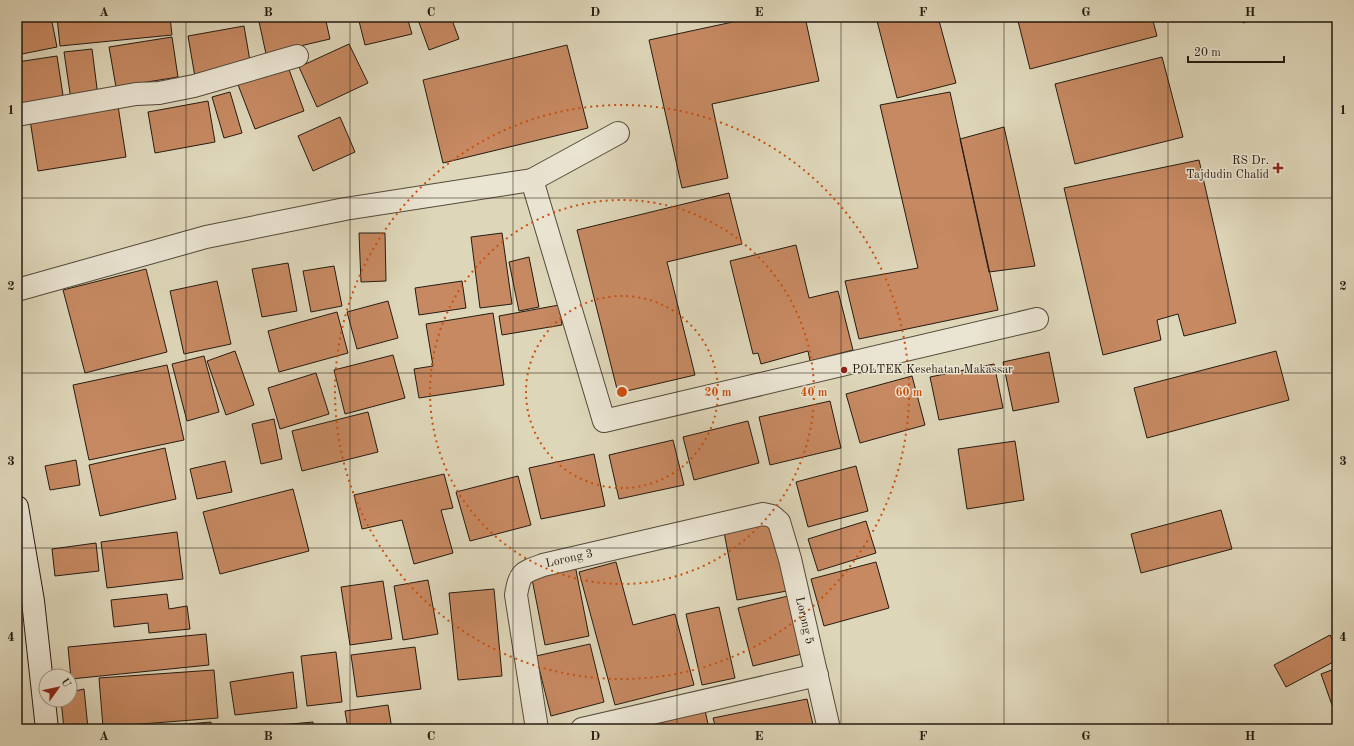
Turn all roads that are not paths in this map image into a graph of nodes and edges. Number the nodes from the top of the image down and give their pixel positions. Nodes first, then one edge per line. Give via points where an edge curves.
1 (297, 56) dead end
2 (17, 116) edge
3 (618, 133) dead end
4 (532, 180) junction
5 (17, 290) edge
6 (1037, 319) dead end
7 (17, 507) edge
8 (772, 516) joint
9 (817, 675) junction
10 (47, 729) edge
11 (537, 729) edge
12 (582, 729) edge
13 (829, 729) edge

1 - 2 street via 194,86
3 - 4 street
4 - 5 street via 345,209 206,237
4 - 6 street via 604,421
7 - 10 street via 33,601
8 - 9 street, Lorong 5 via 779,522 790,559
8 - 11 street, Lorong 3 via 763,514 527,570 519,579 516,595
9 - 12 street
9 - 13 street, Lorong 5

